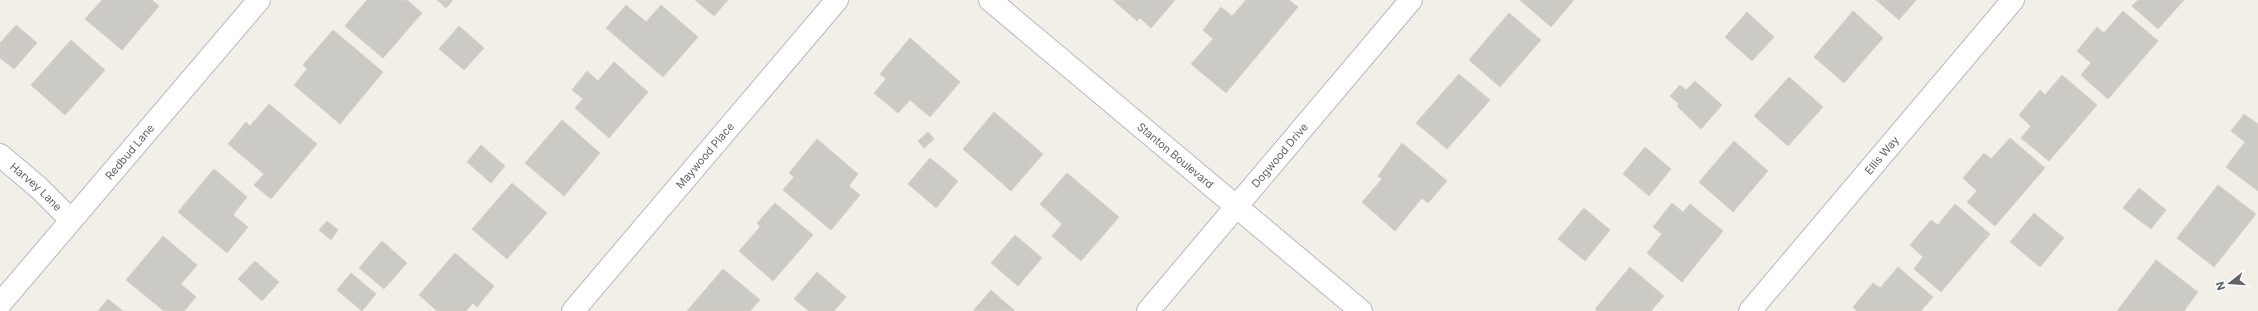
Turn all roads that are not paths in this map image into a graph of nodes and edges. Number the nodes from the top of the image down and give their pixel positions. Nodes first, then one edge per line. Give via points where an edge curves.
1 (259, 0) edge
2 (837, 0) edge
3 (990, 0) edge
4 (1411, 0) edge
5 (2013, 0) edge
6 (0, 155) edge
7 (1237, 206) junction
8 (71, 220) junction
9 (0, 304) edge
10 (573, 311) edge
11 (1148, 311) edge
12 (1361, 311) edge
13 (1750, 311) edge

1 - 8 street, Redbud Lane
2 - 10 street, Maywood Place
3 - 7 street, Stanton Boulevard
4 - 7 street, Dogwood Drive
5 - 13 street, Ellis Way
6 - 8 street, Harvey Lane
7 - 11 street, Dogwood Drive
7 - 12 street, Stanton Boulevard
8 - 9 street, Redbud Lane

